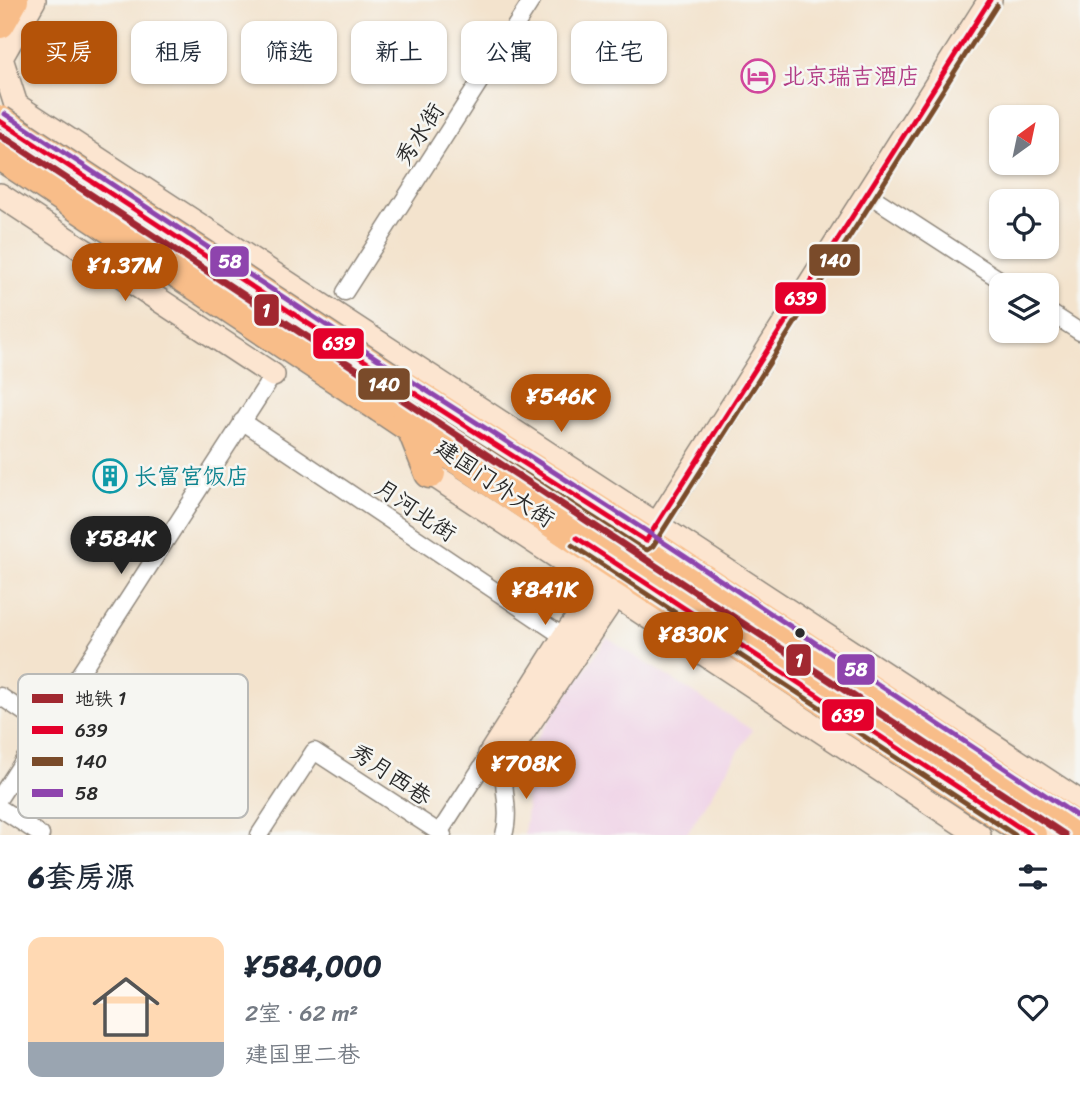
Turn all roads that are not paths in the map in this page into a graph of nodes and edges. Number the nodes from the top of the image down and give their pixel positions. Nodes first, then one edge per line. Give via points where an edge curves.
1 (13, 0) edge
2 (34, 0) edge
3 (532, 0) edge
4 (990, 0) edge
5 (0, 23) edge
6 (1, 55) edge
7 (16, 114) edge
8 (0, 127) edge
9 (0, 144) edge
10 (0, 155) edge
11 (868, 194) junction
12 (0, 195) edge
13 (990, 273) edge
14 (345, 292) dead end
15 (1059, 318) edge
16 (1080, 332) edge
17 (273, 375) joint
18 (242, 421) junction
19 (412, 428) junction
20 (430, 473) joint
21 (652, 532) junction
22 (615, 579) junction
23 (564, 638) junction
24 (80, 674) edge
25 (0, 696) edge
26 (18, 708) edge
27 (499, 754) junction
28 (18, 770) edge
29 (0, 797) edge
30 (0, 808) edge
31 (1074, 814) edge
32 (441, 834) edge
33 (41, 835) edge
34 (259, 835) edge
35 (504, 835) edge
36 (979, 835) edge
37 (1031, 835) edge
38 (1040, 835) edge

1 - 5 highway
2 - 6 street
3 - 14 street, 秀水街
4 - 11 street
6 - 7 street
7 - 8 street
7 - 9 street via 19,121
7 - 21 street, 建国门外大街
7 - 21 highway, 建国门外大街, bridge via 394,380
10 - 19 highway, 建国门外大街, bridge
11 - 13 street
11 - 21 street
12 - 17 street
15 - 16 street
17 - 18 street
18 - 23 street, 月河北街
18 - 24 street
19 - 20 highway
19 - 22 highway, 建国门外大街
20 - 22 street, 建国门外大街
21 - 22 street
21 - 31 highway, 建国门外大街
22 - 23 street
22 - 27 street
22 - 36 street, 建国门外大街
22 - 37 highway, 建国门外大街
23 - 27 street
25 - 26 street
27 - 32 street
27 - 35 street via 509,818
28 - 29 street
30 - 33 street
31 - 38 street
32 - 34 street, 秀月西巷 via 314,751

